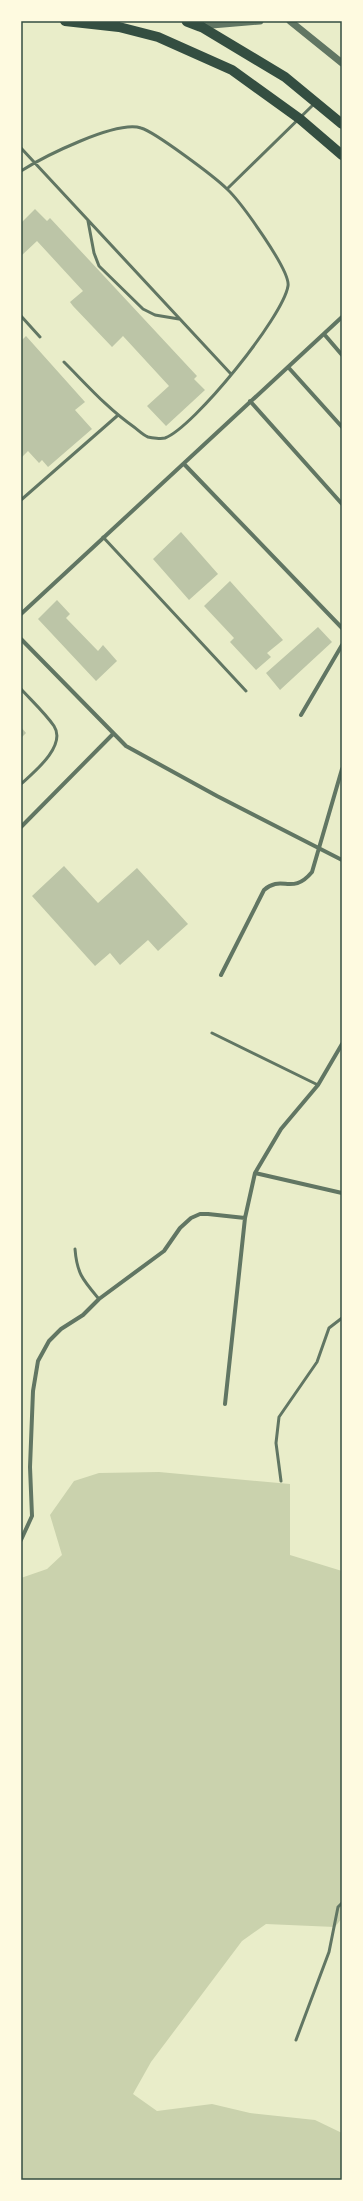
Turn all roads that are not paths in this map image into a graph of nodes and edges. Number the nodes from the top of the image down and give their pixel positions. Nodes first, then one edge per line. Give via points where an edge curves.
1 (65, 21) edge
2 (187, 21) edge
3 (260, 21) edge
4 (290, 21) edge
5 (200, 26) junction
6 (342, 63) edge
7 (316, 101) junction
8 (300, 119) junction
9 (342, 124) edge
10 (21, 148) edge
11 (342, 155) edge
12 (34, 163) junction
13 (21, 171) edge
14 (227, 189) junction
15 (88, 221) junction
16 (21, 316) edge
17 (342, 317) edge
18 (180, 319) junction
19 (324, 334) junction
20 (40, 337) dead end
21 (342, 355) edge
22 (64, 362) dead end
23 (288, 367) junction
24 (231, 374) junction
25 (250, 401) junction
26 (117, 416) junction
27 (342, 427) edge
28 (184, 464) junction
29 (21, 500) edge
30 (342, 504) edge
31 (103, 537) junction
32 (21, 614) edge
33 (342, 628) edge
34 (21, 639) edge
35 (342, 645) edge
36 (21, 689) edge
37 (246, 691) dead end
38 (301, 715) dead end
39 (113, 734) junction
40 (342, 769) edge
41 (21, 784) edge
42 (21, 827) edge
43 (342, 860) edge
44 (221, 975) dead end
45 (212, 1033) dead end
46 (342, 1044) edge
47 (318, 1085) junction
48 (255, 1173) junction
49 (342, 1193) edge
50 (245, 1218) junction
51 (75, 1248) dead end
52 (99, 1299) junction
53 (342, 1318) edge
54 (225, 1404) dead end
55 (281, 1481) dead end
56 (21, 1540) edge
57 (342, 1903) edge
58 (296, 2040) dead end

1 - 8 main road via 119,27 194,52 232,70
2 - 5 highway
3 - 5 street
4 - 6 street
5 - 7 main road via 285,77
7 - 8 lane
7 - 9 main road
8 - 11 main road
8 - 14 lane
10 - 12 lane
12 - 13 lane
12 - 14 lane via 101,134 126,127 141,128
12 - 15 lane
14 - 24 lane via 276,254 288,286 265,330
15 - 18 lane
15 - 18 lane via 99,266 143,310 155,315
16 - 20 lane
17 - 19 street
18 - 24 lane
19 - 21 street
19 - 23 street
22 - 26 lane
23 - 25 street
23 - 27 street
24 - 26 lane via 185,425 164,438 147,436
25 - 28 street
25 - 30 street
26 - 29 lane
28 - 31 street
28 - 33 street
31 - 32 street
31 - 37 lane
34 - 39 street
35 - 38 street
36 - 41 lane via 55,728 56,740 52,752 44,763
39 - 42 street
39 - 43 street via 136,752
40 - 44 street via 312,872 304,882 293,885 280,883 264,890
45 - 47 lane
46 - 47 street
47 - 48 street via 281,1129
48 - 49 street
48 - 50 street
50 - 52 street via 208,1214 191,1218 180,1228 164,1251
50 - 54 street
51 - 52 lane via 76,1266
52 - 56 street via 49,1341 38,1361 33,1391 30,1467 32,1516
53 - 55 lane via 330,1328 317,1362 279,1417 276,1443
57 - 58 lane via 338,1907 329,1952

